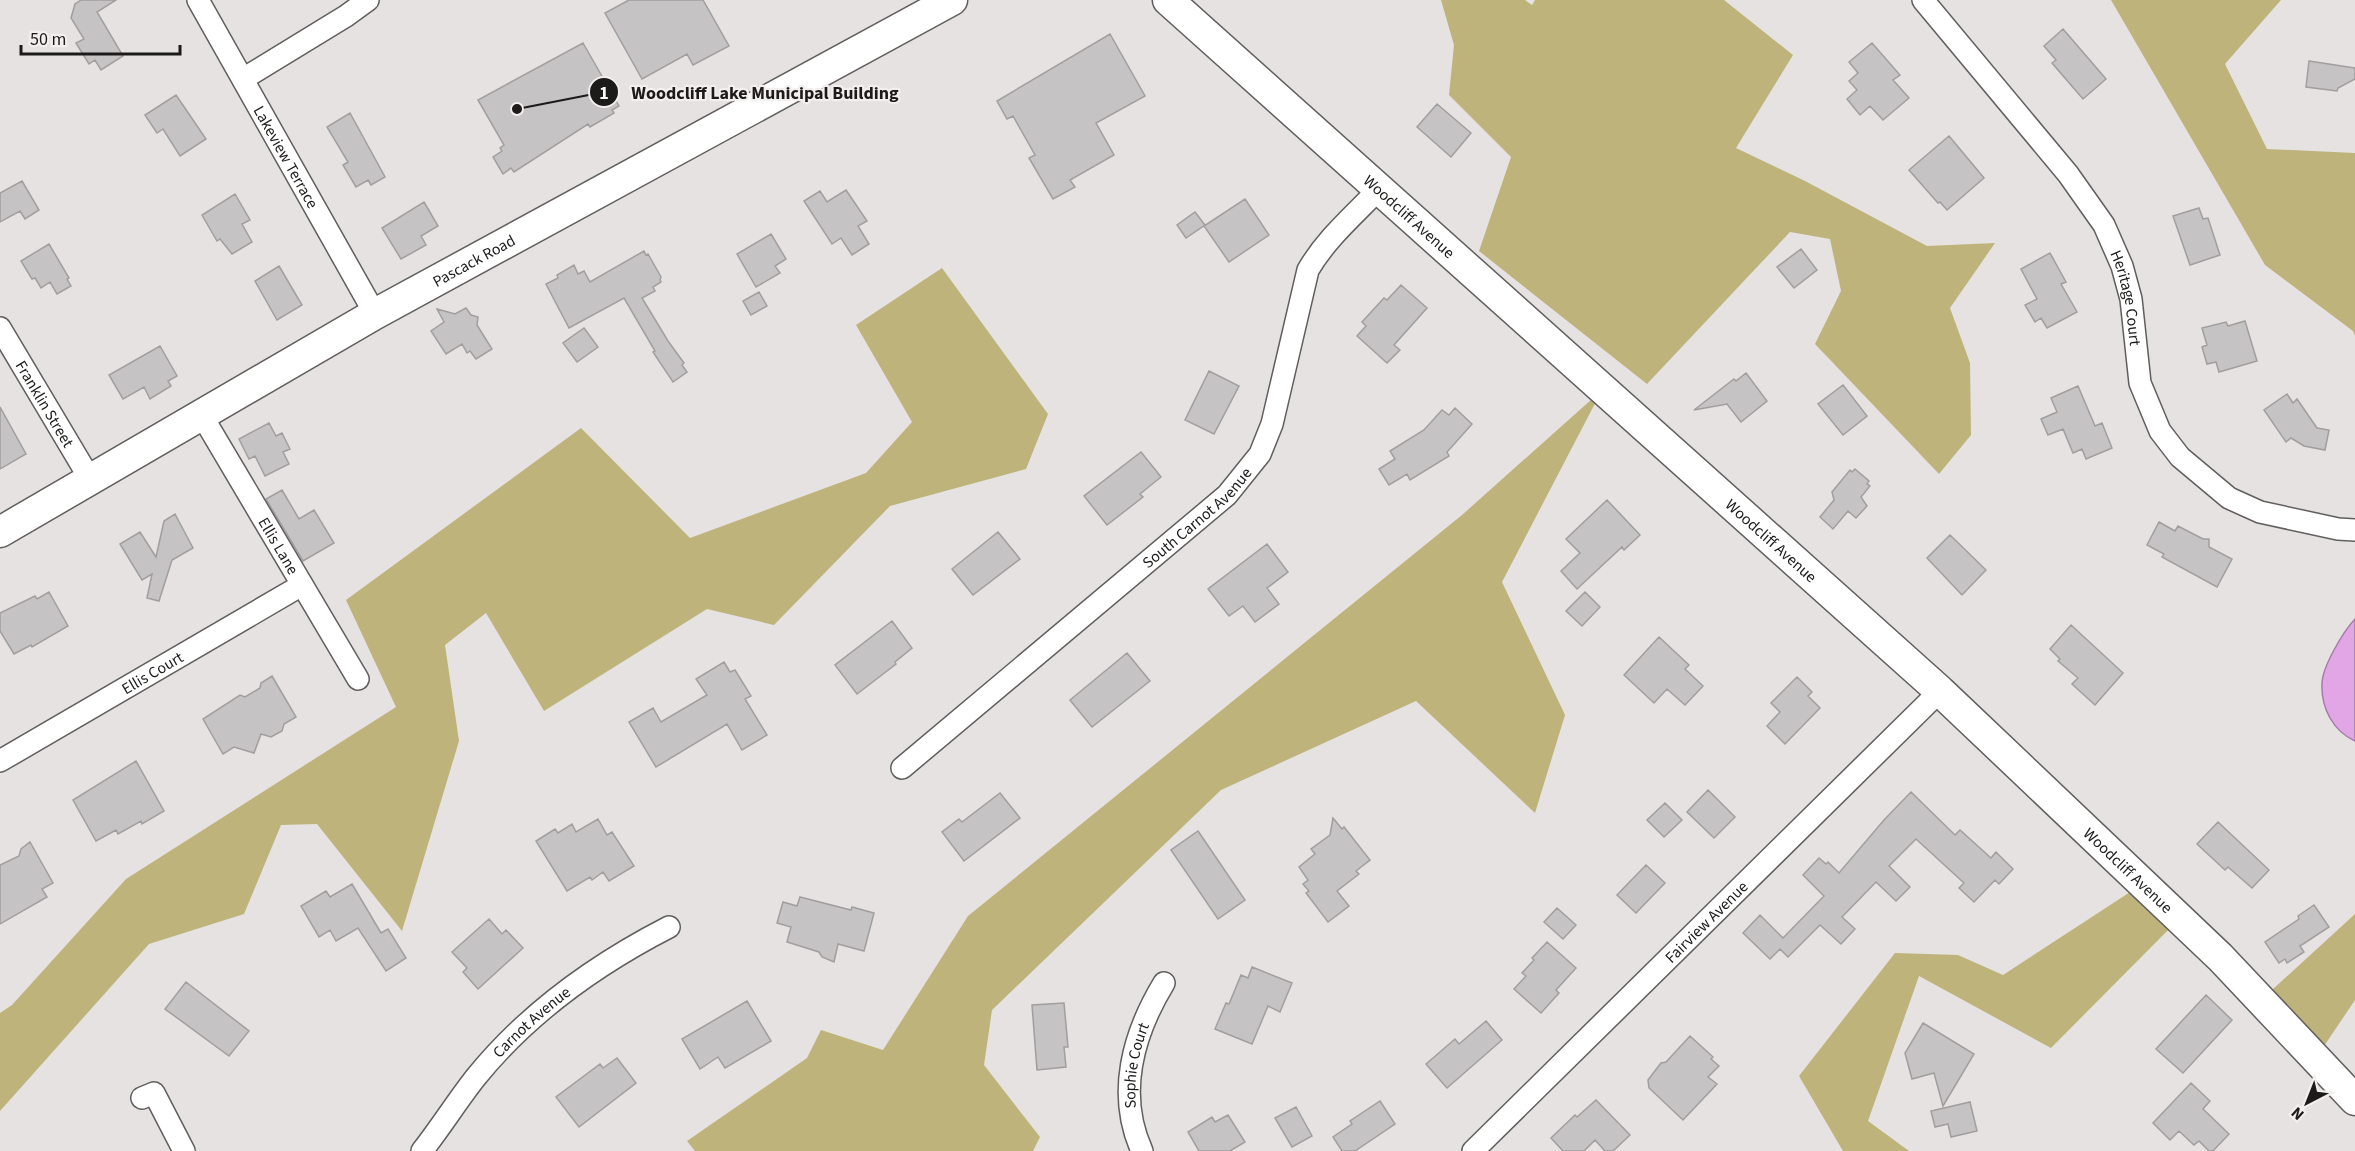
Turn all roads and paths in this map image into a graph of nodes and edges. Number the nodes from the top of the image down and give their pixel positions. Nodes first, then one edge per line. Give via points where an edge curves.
1 (198, 0) edge
2 (368, 0) edge
3 (952, 0) edge
4 (1168, 0) edge
5 (1923, 0) edge
6 (243, 79) junction
7 (1378, 190) junction
8 (375, 314) junction
9 (0, 328) edge
10 (201, 414) junction
11 (90, 479) junction
12 (2355, 530) edge
13 (0, 532) edge
14 (302, 585) junction
15 (358, 679) dead end
16 (1940, 691) junction
17 (0, 761) edge
18 (903, 768) dead end
19 (669, 927) dead end
20 (1164, 983) dead end
21 (142, 1098) dead end
22 (2355, 1100) edge
23 (184, 1151) edge
24 (422, 1151) edge
25 (1142, 1151) edge
26 (1473, 1151) edge

1 - 6 street, Lakeview Terrace
2 - 6 street
3 - 8 main road, Pascack Road
4 - 7 main road, Woodcliff Avenue
5 - 12 street, Heritage Court via 2068,174 2104,225 2131,299 2140,383 2160,431 2180,457 2229,498 2260,512
6 - 8 street, Lakeview Terrace
7 - 16 main road, Woodcliff Avenue
7 - 18 street, South Carnot Avenue via 1319,251 1308,270 1272,424 1260,453 1227,495
8 - 10 main road, Pascack Road
9 - 11 street, Franklin Street
10 - 11 main road, Pascack Road
10 - 14 street, Ellis Lane
11 - 13 main road, Pascack Road
14 - 15 street, Ellis Lane
14 - 17 street, Ellis Court
16 - 22 main road, Woodcliff Avenue via 2220,957
16 - 26 street, Fairview Avenue
19 - 24 street, Carnot Avenue via 596,968 514,1035 476,1077
20 - 25 street, Sophie Court via 1132,1054 1128,1083 1130,1111
21 - 23 street via 154,1093

